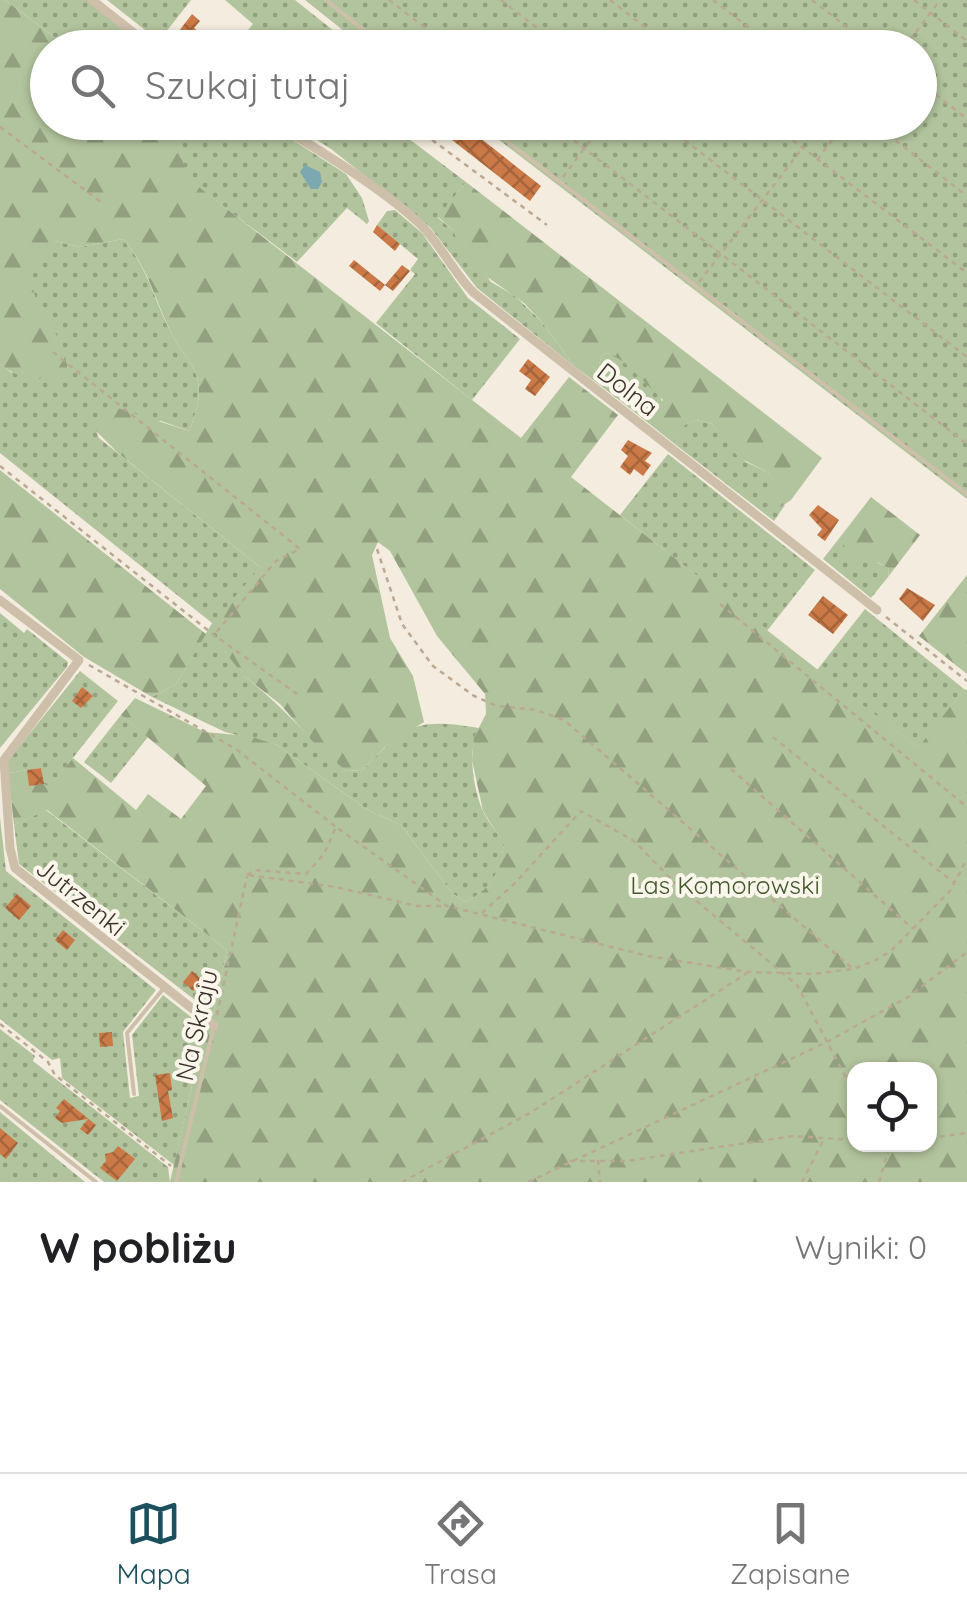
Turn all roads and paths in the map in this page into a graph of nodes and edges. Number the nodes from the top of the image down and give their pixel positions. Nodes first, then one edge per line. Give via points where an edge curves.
1 (92, 0) edge
2 (326, 0) edge
3 (389, 0) edge
4 (501, 0) edge
5 (610, 0) edge
6 (713, 0) edge
7 (812, 0) edge
8 (914, 0) edge
9 (940, 0) edge
10 (930, 12) junction
11 (130, 30) edge
12 (364, 30) edge
13 (428, 30) edge
14 (540, 30) edge
15 (649, 30) edge
16 (752, 30) edge
17 (851, 30) edge
18 (917, 30) edge
19 (967, 41) edge
20 (937, 95) edge
21 (967, 119) edge
22 (0, 127) edge
23 (302, 140) edge
24 (432, 140) edge
25 (506, 140) edge
26 (574, 140) edge
27 (590, 140) edge
28 (685, 140) edge
29 (792, 140) edge
30 (832, 140) edge
31 (895, 140) edge
32 (584, 148) junction
33 (802, 148) junction
34 (817, 160) junction
35 (560, 181) junction
36 (967, 196) edge
37 (762, 199) junction
38 (101, 202) dead end
39 (547, 225) dead end
40 (721, 254) junction
41 (967, 273) edge
42 (696, 284) junction
43 (53, 352) dead end
44 (967, 357) edge
45 (967, 444) edge
46 (0, 466) edge
47 (967, 494) edge
48 (376, 548) dead end
49 (0, 600) edge
50 (720, 604) dead end
51 (876, 610) joint
52 (214, 636) junction
53 (79, 660) junction
54 (967, 682) edge
55 (296, 694) dead end
56 (772, 737) dead end
57 (731, 768) dead end
58 (967, 807) edge
59 (336, 826) junction
60 (967, 859) edge
61 (248, 875) junction
62 (954, 883) junction
63 (447, 906) junction
64 (482, 913) junction
65 (914, 929) junction
66 (967, 952) edge
67 (853, 969) junction
68 (748, 972) junction
69 (784, 974) junction
70 (164, 988) junction
71 (0, 1024) edge
72 (214, 1026) junction
73 (825, 1044) junction
74 (847, 1081) edge
75 (134, 1094) dead end
76 (0, 1106) edge
77 (967, 1133) edge
78 (937, 1137) edge
79 (824, 1138) junction
80 (847, 1140) edge
81 (888, 1152) edge
82 (598, 1160) junction
83 (568, 1161) junction
84 (178, 1172) junction
85 (96, 1182) edge
86 (176, 1182) edge
87 (402, 1182) edge
88 (528, 1182) edge
89 (600, 1182) edge
90 (802, 1182) edge
91 (879, 1182) edge

1 - 11 street
2 - 12 lane
3 - 13 path
4 - 14 path
5 - 15 path
6 - 16 path
7 - 17 path
8 - 10 path
9 - 10 path
10 - 18 path
10 - 19 path
20 - 21 path
22 - 38 path
23 - 51 street, Dolna via 403,209 474,293
24 - 39 path
25 - 35 lane
26 - 32 path
27 - 32 path
28 - 37 path
29 - 33 path
30 - 34 path
31 - 36 path
32 - 35 path
32 - 40 path
33 - 34 path
33 - 37 path
34 - 41 path
35 - 42 lane
37 - 40 path
37 - 44 path
40 - 42 path
40 - 45 path
42 - 47 lane
43 - 52 path via 300,549 276,562
46 - 52 path
48 - 67 path via 402,624 432,666 497,706 564,720
49 - 53 street
50 - 58 path
51 - 54 path
52 - 55 path
53 - 59 path via 236,750
53 - 70 street, Jutrzenki via 4,760 11,858 18,872
56 - 62 path
57 - 65 path
59 - 61 path via 306,874
59 - 63 path
60 - 62 path
61 - 63 path
61 - 72 path, Na Skraju
62 - 65 path
63 - 64 path
64 - 68 path via 594,944
64 - 69 path via 581,812 634,842
65 - 67 path via 892,951
66 - 73 path via 908,998
67 - 69 path
68 - 69 path
68 - 87 path via 530,1112
69 - 73 path via 797,985
70 - 72 street, Jutrzenki
70 - 75 lane via 128,1034
71 - 84 path
72 - 84 lane, Na Skraju
73 - 74 path
73 - 83 path
76 - 85 lane
77 - 78 path
79 - 80 path
79 - 82 path
79 - 90 path
81 - 91 path
82 - 83 path
82 - 89 path
83 - 88 path
84 - 86 lane, Na Skraju

